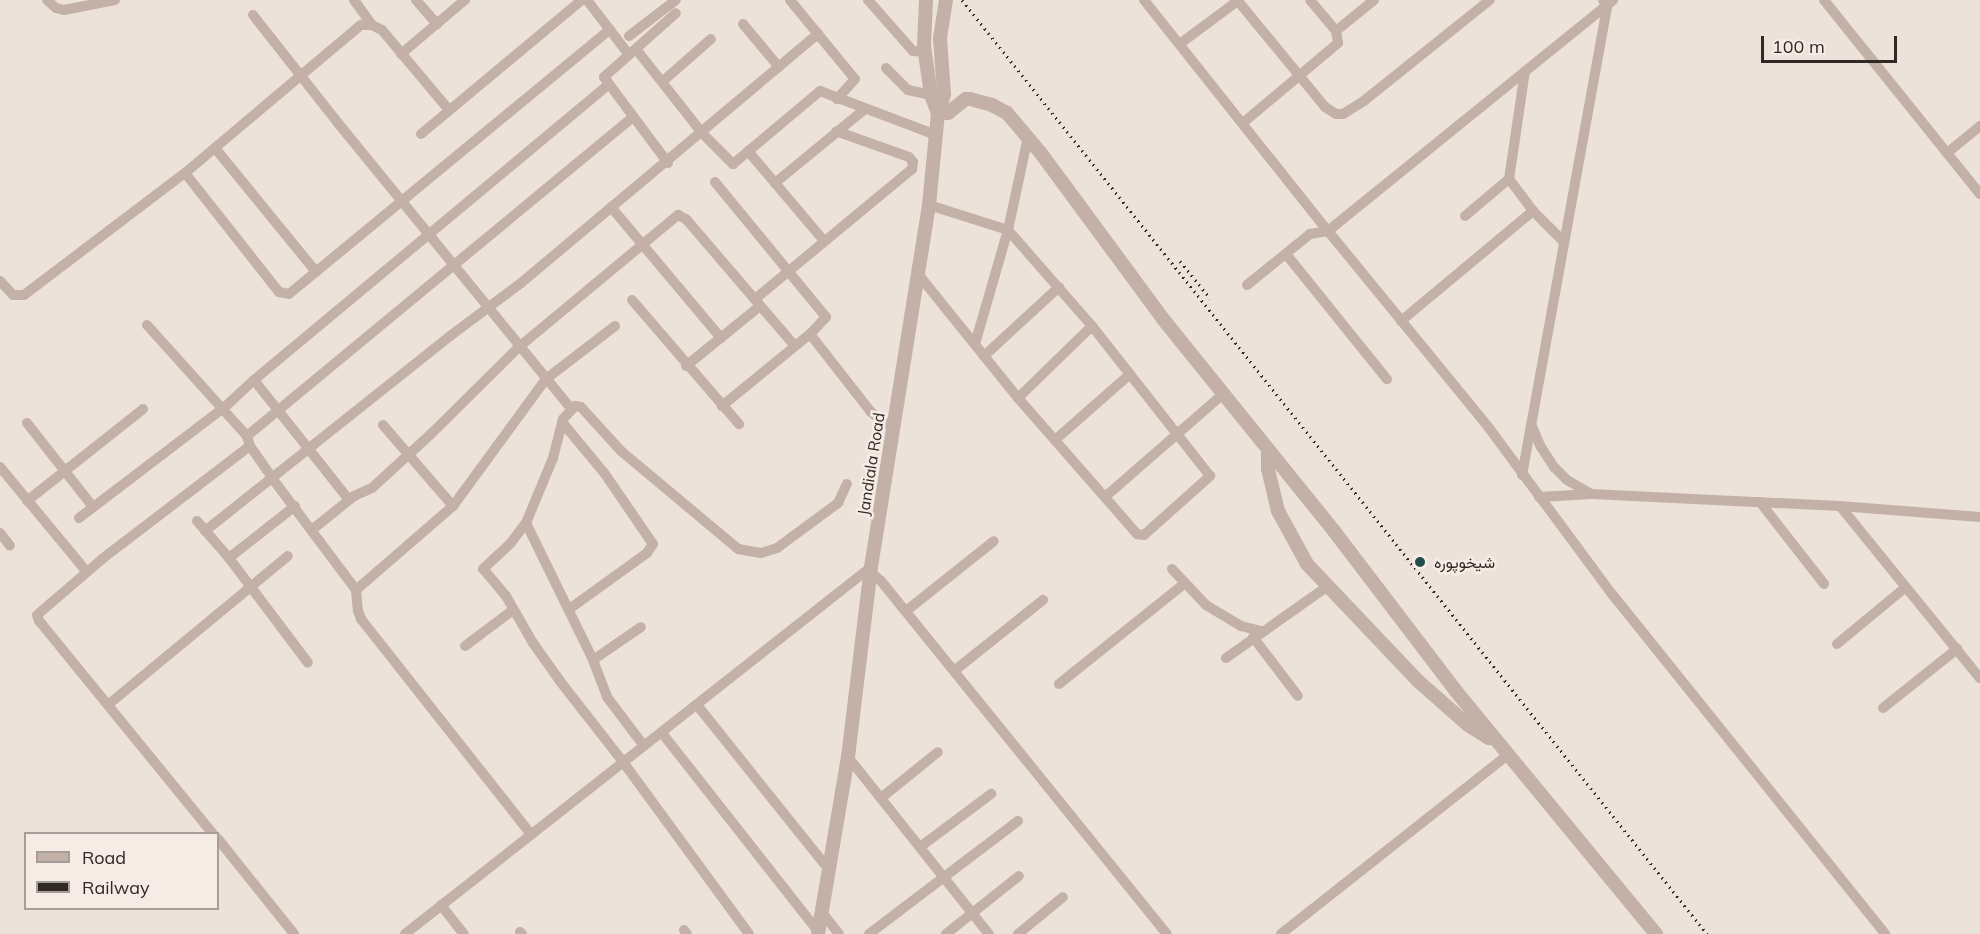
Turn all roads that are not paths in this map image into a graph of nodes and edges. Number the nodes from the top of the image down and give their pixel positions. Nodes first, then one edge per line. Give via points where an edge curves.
1 (46, 0) edge
2 (115, 0) edge
3 (354, 0) edge
4 (416, 0) edge
5 (465, 0) edge
6 (582, 0) edge
7 (587, 0) edge
8 (676, 0) edge
9 (790, 0) edge
10 (868, 0) edge
11 (926, 0) edge
12 (946, 0) edge
13 (1144, 0) edge
14 (1310, 0) edge
15 (1374, 0) edge
16 (1490, 0) edge
17 (1824, 0) edge
18 (1239, 1) edge
19 (1608, 2) edge
20 (676, 13) dead end
21 (253, 15) dead end
22 (437, 24) junction
23 (743, 24) dead end
24 (372, 25) junction
25 (610, 29) junction
26 (1336, 31) junction
27 (818, 34) junction
28 (629, 36) dead end
29 (711, 39) dead end
30 (1181, 43) junction
31 (633, 52) junction
32 (926, 52) junction
33 (402, 54) junction
34 (779, 68) junction
35 (886, 68) dead end
36 (1525, 71) junction
37 (1300, 75) junction
38 (300, 76) junction
39 (662, 82) junction
40 (608, 85) junction
41 (932, 95) junction
42 (837, 99) junction
43 (865, 109) junction
44 (449, 110) junction
45 (938, 113) junction
46 (633, 117) junction
47 (1244, 123) junction
48 (1980, 126) edge
49 (836, 131) junction
50 (702, 133) junction
51 (421, 134) dead end
52 (936, 135) junction
53 (1028, 137) junction
54 (214, 148) junction
55 (748, 151) junction
56 (1947, 153) junction
57 (668, 163) junction
58 (185, 173) junction
59 (1509, 179) junction
60 (715, 182) dead end
61 (775, 183) junction
62 (1980, 194) edge
63 (401, 201) junction
64 (928, 205) junction
65 (611, 207) junction
66 (1533, 211) junction
67 (1465, 216) dead end
68 (1008, 230) junction
69 (1328, 231) junction
70 (429, 234) junction
71 (824, 241) junction
72 (1564, 242) junction
73 (643, 244) junction
74 (1286, 254) junction
75 (457, 266) junction
76 (789, 271) junction
77 (316, 272) junction
78 (918, 274) junction
79 (0, 281) edge
80 (1247, 285) dead end
81 (1059, 287) junction
82 (632, 300) dead end
83 (757, 302) junction
84 (488, 307) junction
85 (1401, 321) junction
86 (147, 325) dead end
87 (615, 326) dead end
88 (1092, 326) junction
89 (810, 334) junction
90 (721, 338) junction
91 (975, 344) junction
92 (795, 346) junction
93 (519, 347) junction
94 (984, 356) junction
95 (687, 366) junction
96 (1130, 374) junction
97 (546, 379) junction
98 (1387, 379) dead end
99 (254, 380) junction
100 (1222, 394) junction
101 (1018, 398) junction
102 (722, 406) junction
103 (143, 409) dead end
104 (277, 409) junction
105 (571, 409) junction
106 (221, 410) junction
107 (562, 422) junction
108 (27, 423) dead end
109 (1531, 423) junction
110 (384, 424) dead end
111 (739, 424) dead end
112 (893, 426) junction
113 (1176, 433) junction
114 (1054, 440) junction
115 (249, 441) junction
116 (309, 449) junction
117 (1268, 450) junction
118 (409, 454) junction
119 (0, 467) edge
120 (65, 472) junction
121 (1522, 476) junction
122 (272, 478) junction
123 (847, 484) dead end
124 (1592, 494) junction
125 (1105, 497) junction
126 (1539, 497) junction
127 (349, 500) junction
128 (27, 501) junction
129 (1760, 502) junction
130 (295, 506) junction
131 (453, 506) junction
132 (1840, 506) junction
133 (93, 507) junction
134 (1980, 517) edge
135 (79, 518) dead end
136 (197, 521) dead end
137 (526, 523) junction
138 (313, 529) junction
139 (205, 531) junction
140 (0, 533) edge
141 (994, 541) dead end
142 (10, 546) dead end
143 (288, 556) dead end
144 (229, 558) junction
145 (870, 569) junction
146 (1173, 569) dead end
147 (87, 572) junction
148 (1185, 583) junction
149 (1824, 584) dead end
150 (1328, 586) junction
151 (1906, 587) junction
152 (251, 588) junction
153 (356, 590) junction
154 (1042, 600) dead end
155 (513, 610) junction
156 (568, 610) junction
157 (906, 611) junction
158 (642, 627) dead end
159 (1257, 634) junction
160 (1837, 644) dead end
161 (465, 646) dead end
162 (1957, 649) junction
163 (1226, 658) dead end
164 (592, 660) junction
165 (308, 663) dead end
166 (954, 671) junction
167 (1980, 678) edge
168 (1059, 684) dead end
169 (1298, 696) dead end
170 (109, 704) junction
171 (697, 705) junction
172 (1882, 708) dead end
173 (662, 733) junction
174 (1499, 744) junction
175 (644, 746) junction
176 (938, 752) dead end
177 (1508, 755) junction
178 (848, 757) junction
179 (624, 762) junction
180 (990, 794) dead end
181 (881, 798) junction
182 (1017, 820) dead end
183 (211, 832) edge
184 (531, 834) junction
185 (219, 840) edge
186 (920, 847) junction
187 (829, 870) junction
188 (1019, 876) dead end
189 (944, 877) junction
190 (1063, 897) dead end
191 (441, 905) junction
192 (821, 911) junction
193 (972, 913) junction
194 (818, 932) edge
195 (294, 934) edge
196 (405, 934) edge
197 (464, 934) edge
198 (749, 934) edge
199 (839, 934) edge
200 (869, 934) edge
201 (946, 934) edge
202 (989, 934) edge
203 (1018, 934) edge
204 (1167, 934) edge
205 (1281, 934) edge
206 (1656, 934) edge
207 (1885, 934) edge

1 - 2 street via 64,10
3 - 24 street
4 - 22 street
5 - 22 street
6 - 44 street
7 - 25 street
8 - 28 street
9 - 27 street
10 - 32 street via 913,51
11 - 32 street
12 - 45 street, Jandiala Road via 940,38 944,94
13 - 30 street
14 - 26 street
15 - 26 street
16 - 37 street via 1351,112 1331,112
17 - 56 street
18 - 30 street
18 - 37 street
19 - 36 street
19 - 72 street
20 - 31 street
21 - 38 street
22 - 33 street
23 - 34 street
24 - 33 street via 382,30
24 - 38 street via 357,27
25 - 31 street
25 - 63 street
26 - 37 street via 1340,39 1336,47
27 - 34 street
27 - 42 street via 855,79
29 - 39 street
30 - 47 street
31 - 39 street
31 - 40 street via 606,75
32 - 41 street
33 - 44 street
34 - 50 street
35 - 41 street via 908,90
36 - 59 street
36 - 69 street
37 - 47 street
38 - 54 street
38 - 63 street
39 - 50 street
40 - 46 street
40 - 70 street
41 - 45 street
42 - 43 street
42 - 55 street via 825,91 818,92
43 - 49 street
43 - 52 street
44 - 51 street
45 - 52 street, Jandiala Road
45 - 53 street via 948,113 966,99 981,102 1007,113
46 - 57 street
46 - 75 street
47 - 69 street
48 - 56 street
49 - 61 street
49 - 71 street via 909,157 913,165 909,173
50 - 55 street via 733,164
50 - 57 street
52 - 64 street, Jandiala Road
53 - 68 street
53 - 100 street
54 - 58 street
54 - 77 street
55 - 61 street
56 - 62 street
57 - 65 street
58 - 77 street via 279,292 289,294
58 - 79 street via 24,295 13,295
59 - 66 street
59 - 67 street
60 - 76 street
61 - 71 street
63 - 70 street
63 - 77 street
64 - 68 street
64 - 78 street, Jandiala Road
65 - 73 street
65 - 84 street via 522,284
66 - 72 street
66 - 85 street
68 - 81 street
68 - 91 street
69 - 74 street via 1310,234
69 - 85 street
70 - 75 street
70 - 99 street
71 - 76 street
72 - 109 street
73 - 83 street via 676,216 682,216
73 - 90 street
73 - 93 street
74 - 80 street
74 - 98 street
75 - 84 street
75 - 104 street
76 - 83 street
76 - 89 street via 826,315
78 - 91 street
78 - 112 street, Jandiala Road
81 - 88 street
81 - 94 street
82 - 95 street
83 - 90 street
83 - 92 street
84 - 93 street
84 - 116 street
85 - 121 street via 1489,428
86 - 106 street
87 - 97 street
88 - 96 street
88 - 101 street
89 - 92 street
89 - 112 street via 871,412
90 - 95 street
91 - 94 street
92 - 102 street
93 - 97 street
93 - 118 street
94 - 101 street
95 - 102 street
96 - 113 street
96 - 114 street
97 - 105 street
97 - 131 street
99 - 104 street
99 - 106 street
100 - 113 street
100 - 117 street
101 - 114 street
102 - 111 street
103 - 120 street
104 - 115 street
104 - 116 street
105 - 107 street
105 - 123 street via 581,407 621,451 735,548 749,552 777,548 838,503
106 - 115 street
106 - 133 street
107 - 137 street via 553,458
107 - 156 street via 605,474 652,542 647,553
108 - 120 street
109 - 121 street
109 - 124 street via 1554,467 1567,480
110 - 118 street
112 - 145 street, Jandiala Road
113 - 125 street
113 - 125 street via 1210,476 1142,536
114 - 125 street
115 - 122 street
115 - 147 street
116 - 122 street
116 - 127 street
117 - 150 street via 1268,469 1278,510 1307,564
117 - 174 street
118 - 127 street via 372,488
118 - 131 street
119 - 128 street
120 - 128 street
120 - 133 street
121 - 126 street
122 - 130 street
122 - 139 street
124 - 126 street
124 - 129 street
126 - 207 street
127 - 138 street
128 - 147 street
129 - 132 street
129 - 149 street
130 - 138 street
130 - 144 street
131 - 153 street
132 - 134 street
132 - 151 street
133 - 135 street
136 - 139 street
137 - 155 street via 483,569
137 - 156 street
138 - 153 street
139 - 144 street
140 - 142 street
141 - 157 street
143 - 152 street
144 - 152 street
145 - 157 street
145 - 171 street
145 - 178 street, Jandiala Road
146 - 148 street
147 - 170 street via 37,615
148 - 159 street via 1206,605
148 - 168 street
150 - 159 street
150 - 174 street via 1418,681 1468,725
151 - 160 street
151 - 162 street
152 - 165 street
152 - 170 street
153 - 184 street via 362,619
154 - 166 street
155 - 161 street
155 - 179 street via 553,671
156 - 164 street
157 - 166 street
158 - 164 street
159 - 163 street
159 - 169 street
162 - 167 street
162 - 172 street
164 - 175 street via 614,709
166 - 204 street
170 - 183 street
171 - 173 street
171 - 187 street
173 - 175 street
173 - 194 street
174 - 177 street
175 - 179 street
176 - 181 street
177 - 205 street
177 - 206 street
178 - 181 street
178 - 187 street, Jandiala Road
179 - 184 street
179 - 198 street
180 - 186 street
181 - 186 street
182 - 189 street
184 - 191 street
185 - 195 street
186 - 189 street
187 - 192 street, Jandiala Road
188 - 193 street
189 - 193 street
189 - 200 street
190 - 203 street
191 - 196 street
191 - 197 street
192 - 194 street, Jandiala Road
192 - 199 street
193 - 201 street
193 - 202 street

